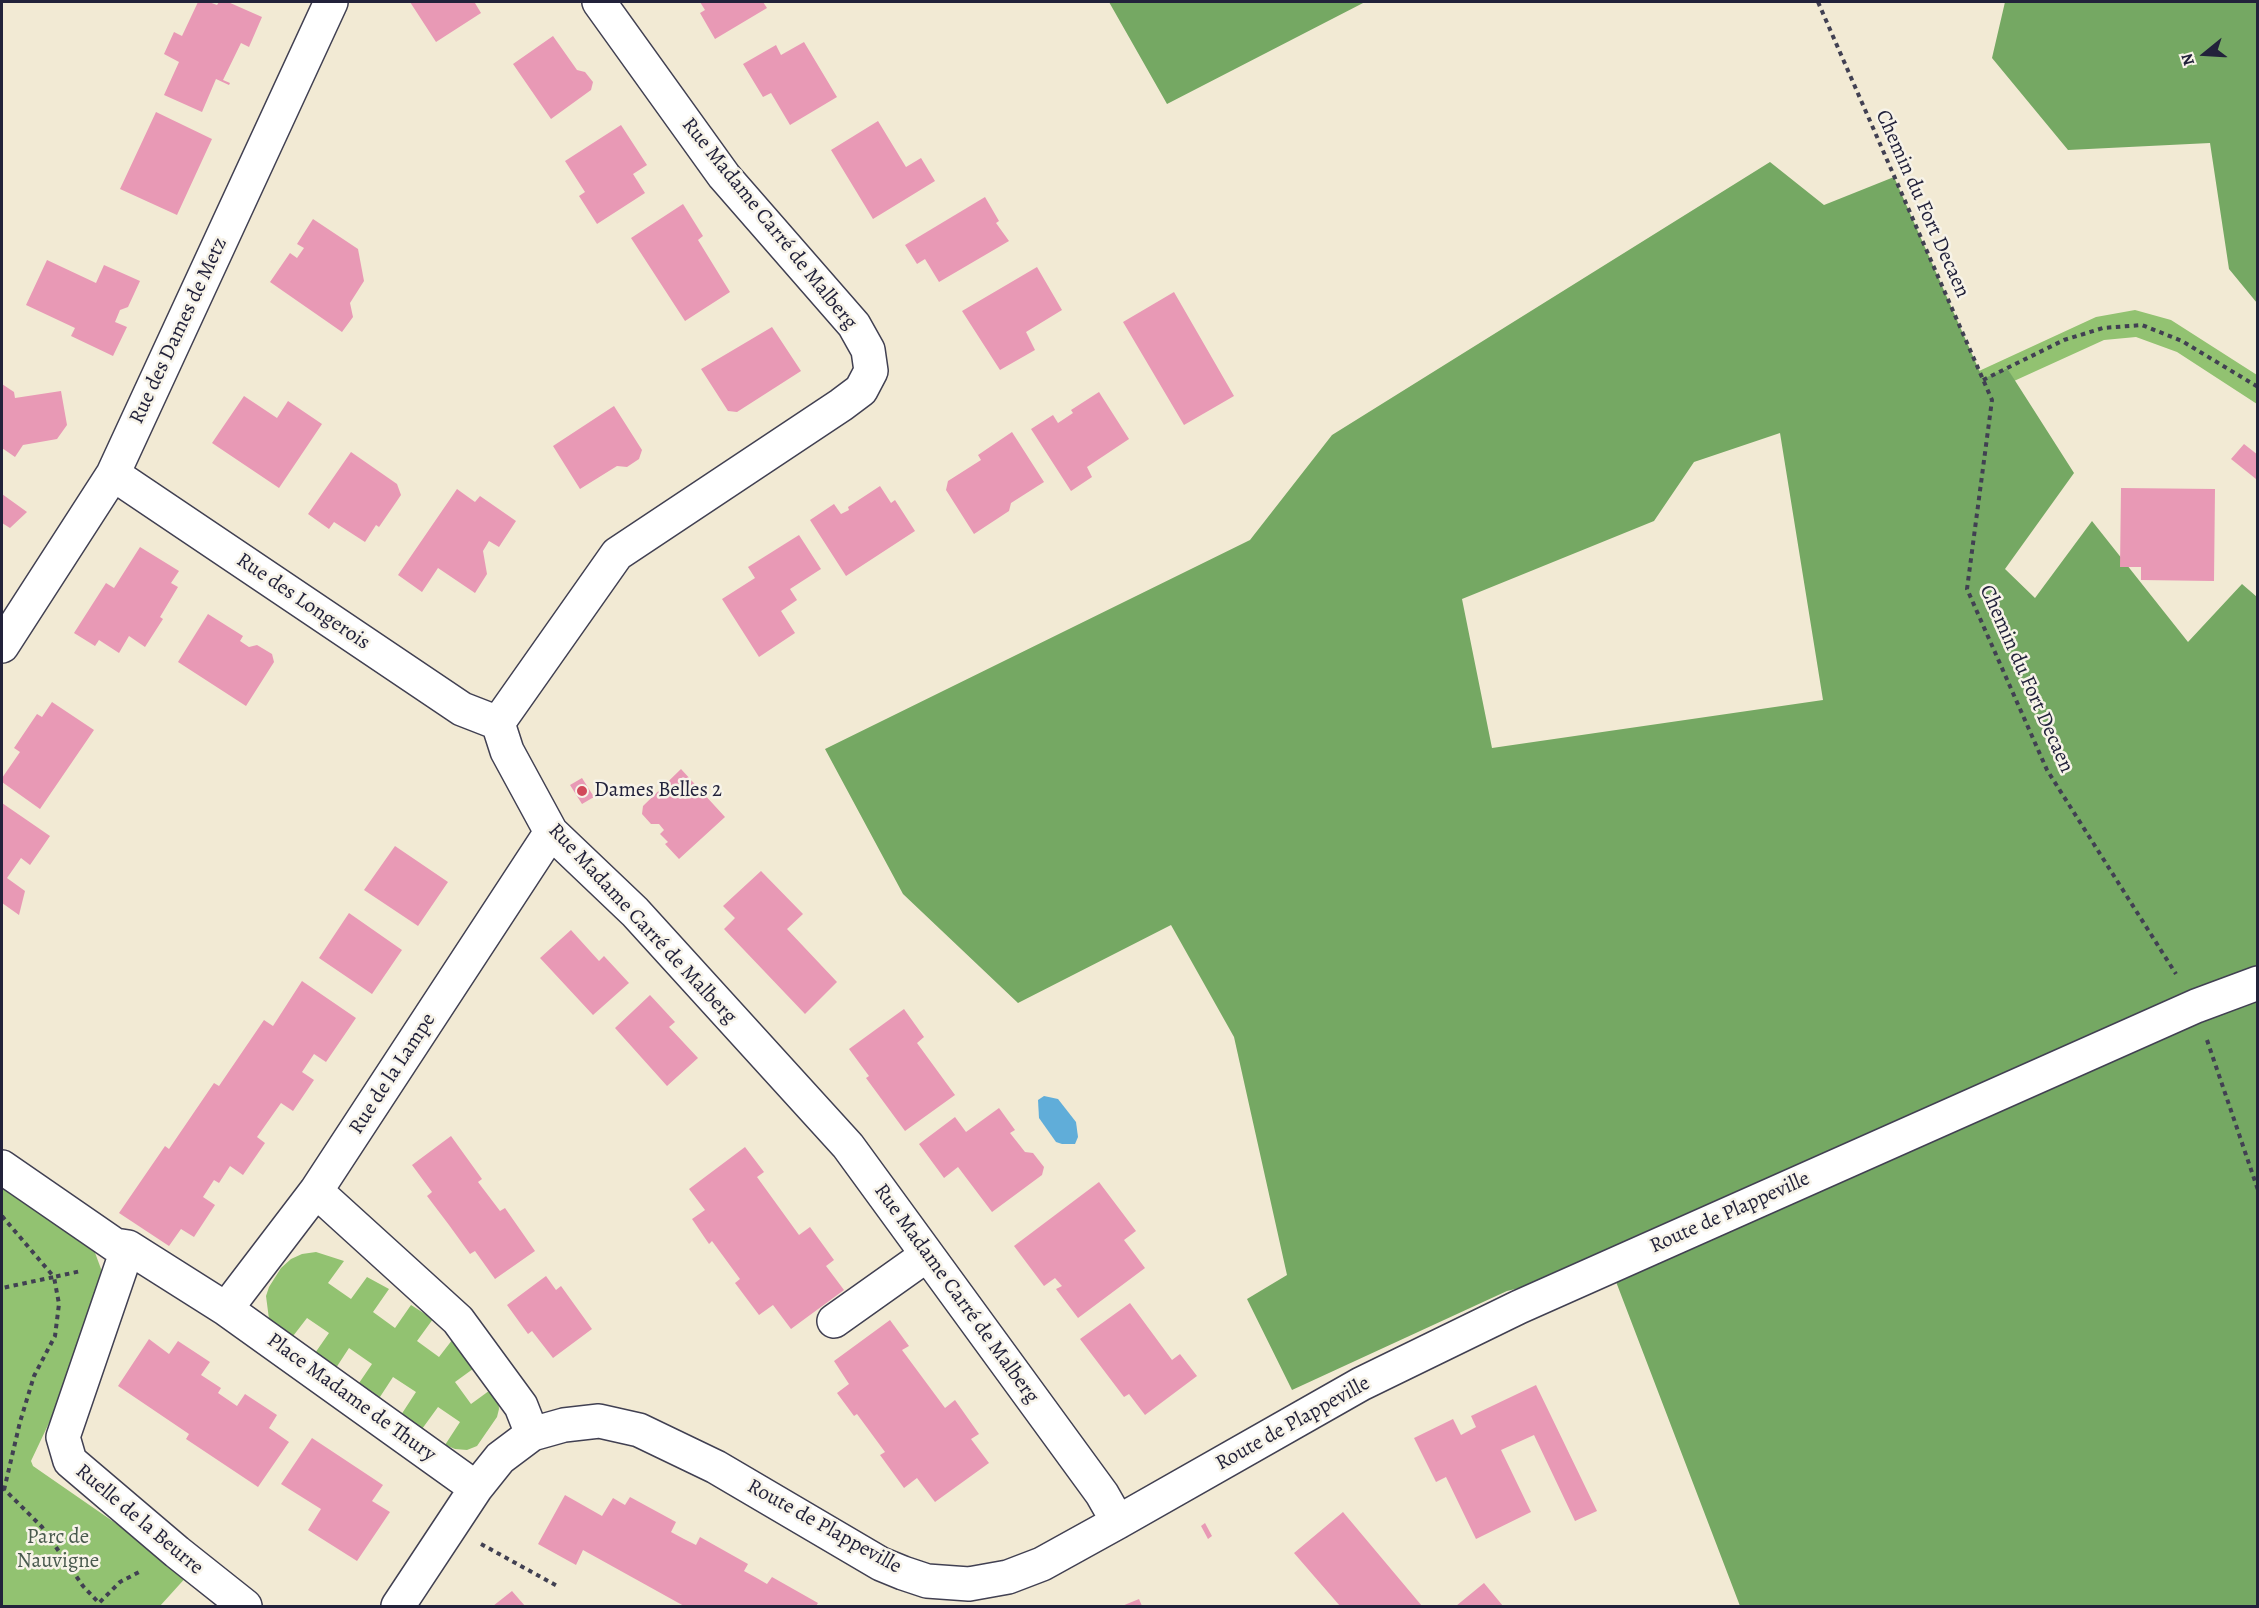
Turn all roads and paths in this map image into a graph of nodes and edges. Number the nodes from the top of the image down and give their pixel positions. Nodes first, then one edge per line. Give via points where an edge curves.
1 (331, 2) edge
2 (599, 2) edge
3 (1818, 2) edge
4 (1983, 380) junction
5 (2258, 387) edge
6 (113, 474) junction
7 (2, 646) edge
8 (498, 723) junction
9 (551, 832) junction
10 (2258, 983) edge
11 (2196, 1006) junction
12 (2, 1167) edge
13 (2258, 1190) edge
14 (316, 1191) junction
15 (2, 1216) edge
16 (122, 1246) junction
17 (927, 1255) junction
18 (54, 1277) junction
19 (2, 1288) edge
20 (226, 1309) junction
21 (834, 1321) dead end
22 (532, 1434) junction
23 (476, 1488) junction
24 (3, 1489) edge
25 (1118, 1522) junction
26 (451, 1527) junction
27 (177, 1552) junction
28 (560, 1587) dead end
29 (927, 1594) edge
30 (97, 1605) edge
31 (245, 1606) edge
32 (398, 1606) edge

1 - 6 street, Rue des Dames de Metz
2 - 8 street, Rue Madame Carré de Malberg via 724,176 854,325 868,350 871,371 861,390 841,405 617,554
3 - 4 path, Chemin du Fort Decaen
4 - 5 path via 2064,340 2103,328 2142,325 2182,341
4 - 11 path, Chemin du Fort Decaen via 1992,400 1967,589 2047,770
6 - 7 street, Rue des Dames de Metz
6 - 8 street, Rue des Longerois via 462,709
8 - 9 street, Rue Madame Carré de Malberg via 507,751
9 - 14 street, Rue de la Lampe
9 - 17 street, Rue Madame Carré de Malberg via 635,912 848,1146
10 - 11 street, Route de Plappeville
11 - 13 path, Chemin du Fort Decaen
11 - 25 street, Route de Plappeville via 1519,1307 1361,1384
12 - 16 street
14 - 20 street, Rue de la Lampe
14 - 22 street via 458,1320 520,1406
15 - 18 path
16 - 18 path via 101,1266
16 - 20 street
16 - 27 street, Ruelle de la Beurre via 63,1437 70,1461
17 - 21 street
17 - 25 street, Rue Madame Carré de Malberg via 1102,1494
18 - 19 path
18 - 24 path via 59,1304 55,1336 34,1376
20 - 23 street, Place Madame de Thury
22 - 23 street, Route de Plappeville via 500,1458
22 - 29 street, Route de Plappeville via 599,1421 639,1430 716,1467
23 - 26 street, Route de Plappeville
24 - 30 path via 42,1527
25 - 29 street, Route de Plappeville via 1042,1564 1008,1577
26 - 28 path
26 - 32 street, Route de Plappeville
27 - 30 path via 120,1581
27 - 31 street, Ruelle de la Beurre

